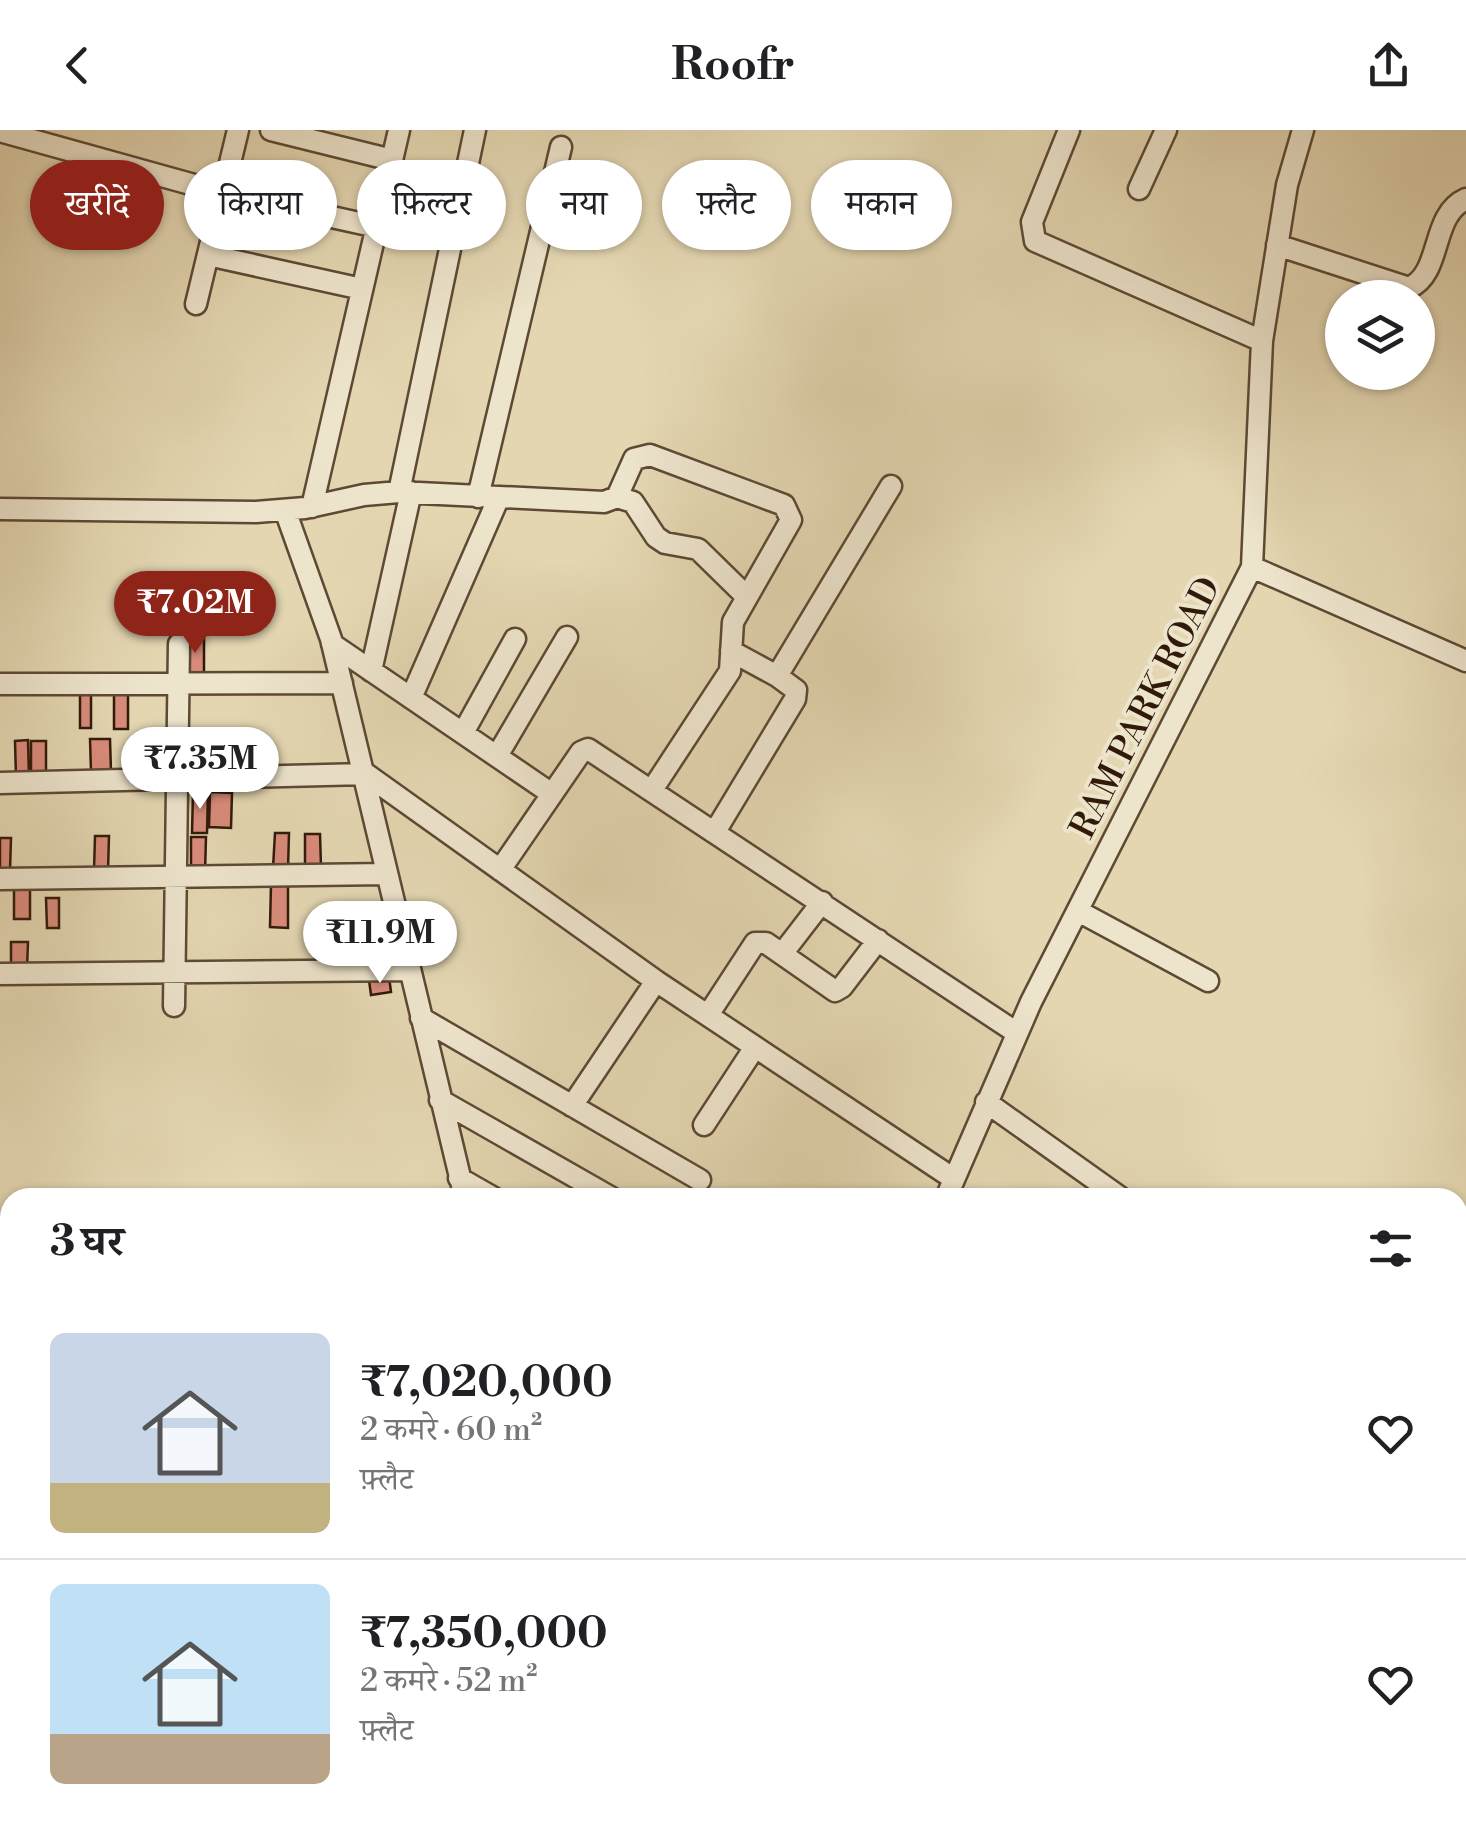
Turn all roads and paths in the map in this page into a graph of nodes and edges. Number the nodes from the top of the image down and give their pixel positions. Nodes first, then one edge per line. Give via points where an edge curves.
1 (238, 130) edge
2 (271, 130) edge
3 (400, 130) edge
4 (476, 130) edge
5 (1068, 130) edge
6 (1166, 130) edge
7 (1303, 130) edge
8 (0, 131) edge
9 (561, 147) dead end
10 (230, 160) edge
11 (392, 160) joint
12 (184, 182) edge
13 (1140, 189) dead end
14 (1466, 200) edge
15 (1276, 245) junction
16 (209, 250) edge
17 (371, 250) edge
18 (208, 256) junction
19 (362, 288) junction
20 (196, 304) dead end
21 (1262, 341) junction
22 (891, 486) dead end
23 (405, 492) junction
24 (489, 497) junction
25 (617, 497) junction
26 (312, 507) junction
27 (0, 509) edge
28 (284, 510) junction
29 (1252, 568) junction
30 (748, 596) junction
31 (567, 637) dead end
32 (515, 639) dead end
33 (178, 644) dead end
34 (332, 644) junction
35 (732, 651) junction
36 (1466, 662) edge
37 (371, 670) junction
38 (777, 676) junction
39 (178, 683) junction
40 (342, 683) junction
41 (0, 684) edge
42 (411, 698) junction
43 (463, 733) junction
44 (496, 756) junction
45 (366, 774) junction
46 (177, 781) junction
47 (0, 783) edge
48 (652, 790) junction
49 (552, 794) junction
50 (716, 830) junction
51 (500, 870) junction
52 (386, 874) junction
53 (176, 877) junction
54 (0, 879) edge
55 (822, 902) junction
56 (1078, 911) junction
57 (878, 940) junction
58 (782, 954) junction
59 (410, 970) junction
60 (174, 972) junction
61 (0, 974) edge
62 (656, 980) junction
63 (1208, 981) dead end
64 (174, 1006) dead end
65 (708, 1015) junction
66 (421, 1018) junction
67 (1017, 1033) junction
68 (755, 1046) junction
69 (440, 1100) junction
70 (986, 1102) junction
71 (572, 1106) junction
72 (704, 1125) dead end
73 (700, 1180) dead end
74 (462, 1188) edge
75 (594, 1188) edge
76 (950, 1188) edge
77 (1107, 1188) edge

1 - 10 street
2 - 11 street
3 - 11 street
4 - 23 street
5 - 21 street via 1032,222 1035,240
6 - 13 street
7 - 15 street, RAM PARK ROAD
8 - 12 street
9 - 24 street
14 - 15 street via 1448,212 1422,280 1410,288
15 - 21 street, RAM PARK ROAD
16 - 18 street
17 - 19 street
18 - 19 street
18 - 20 street
19 - 26 street
21 - 29 street, RAM PARK ROAD
22 - 38 street
23 - 24 street
23 - 26 street
23 - 37 street
24 - 25 street
24 - 42 street
25 - 30 street via 633,502 665,544 698,549
25 - 30 street via 634,459 650,455 784,504 791,520
26 - 28 street
27 - 28 street
28 - 34 street
29 - 36 street
29 - 56 street, RAM PARK ROAD
30 - 35 street via 733,622
31 - 44 street
32 - 43 street
33 - 39 street
34 - 37 street
34 - 40 street
35 - 38 street
35 - 48 street via 726,679
37 - 42 street
38 - 50 street via 796,690 795,699
39 - 40 street
39 - 41 street
39 - 46 street
40 - 45 street
42 - 43 street
43 - 44 street
44 - 49 street
45 - 46 street
45 - 51 street
45 - 52 street
46 - 47 street
46 - 53 street
48 - 49 street via 588,749
48 - 50 street
49 - 51 street
50 - 55 street
51 - 62 street
52 - 53 street
52 - 59 street
53 - 54 street
53 - 60 street
55 - 57 street
55 - 58 street
56 - 63 street
56 - 67 street, RAM PARK ROAD
57 - 58 street via 839,990
57 - 67 street
58 - 65 street via 766,942 755,943
59 - 60 street
59 - 66 street
60 - 61 street
60 - 64 street
62 - 65 street
62 - 71 street
65 - 68 street
66 - 69 street
66 - 71 street
67 - 70 street, RAM PARK ROAD
68 - 72 street
68 - 76 street
69 - 74 street
69 - 75 street
70 - 76 street, RAM PARK ROAD
70 - 77 street
71 - 73 street

